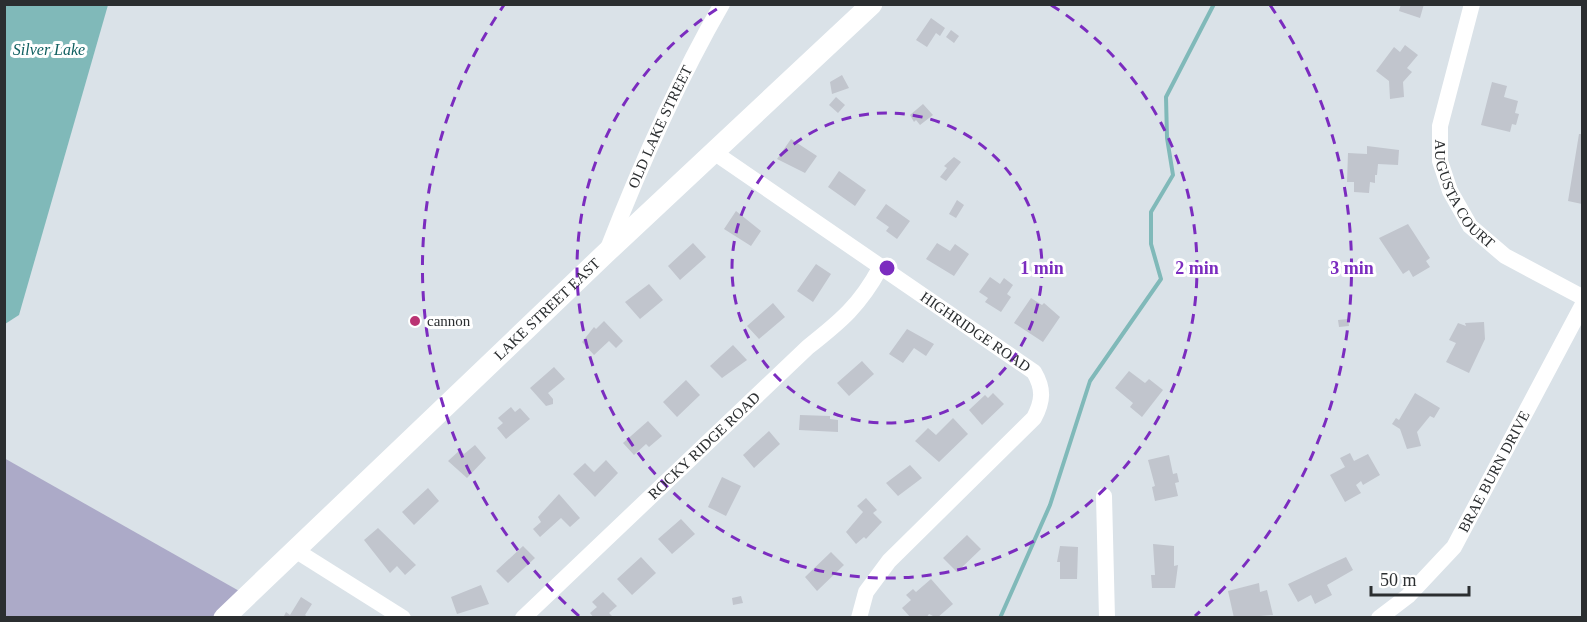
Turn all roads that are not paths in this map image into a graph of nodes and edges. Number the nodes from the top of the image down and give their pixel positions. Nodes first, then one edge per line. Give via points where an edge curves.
1 (722, 4) edge
2 (872, 4) edge
3 (1472, 4) edge
4 (715, 153) junction
5 (606, 252) junction
6 (880, 268) junction
7 (1582, 297) edge
8 (1582, 306) edge
9 (1104, 496) dead end
10 (295, 550) junction
11 (224, 618) edge
12 (403, 618) edge
13 (523, 618) edge
14 (859, 618) edge
15 (1107, 618) edge
16 (1379, 618) edge

1 - 5 street, OLD LAKE STREET via 654,135
2 - 4 main road, LAKE STREET EAST
3 - 7 street, AUGUSTA COURT via 1440,126 1440,161 1450,191 1470,225 1505,256
4 - 5 main road, LAKE STREET EAST
4 - 6 street, HIGHRIDGE ROAD
5 - 10 main road, LAKE STREET EAST
6 - 13 street, ROCKY RIDGE ROAD via 865,296 837,324 808,346
6 - 14 street, HIGHRIDGE ROAD via 1034,372 1042,386 1041,405 1034,418 889,561 867,591
8 - 16 street, BRAE BURN DRIVE via 1454,547 1414,590
9 - 15 street
10 - 11 main road, LAKE STREET EAST
10 - 12 street

